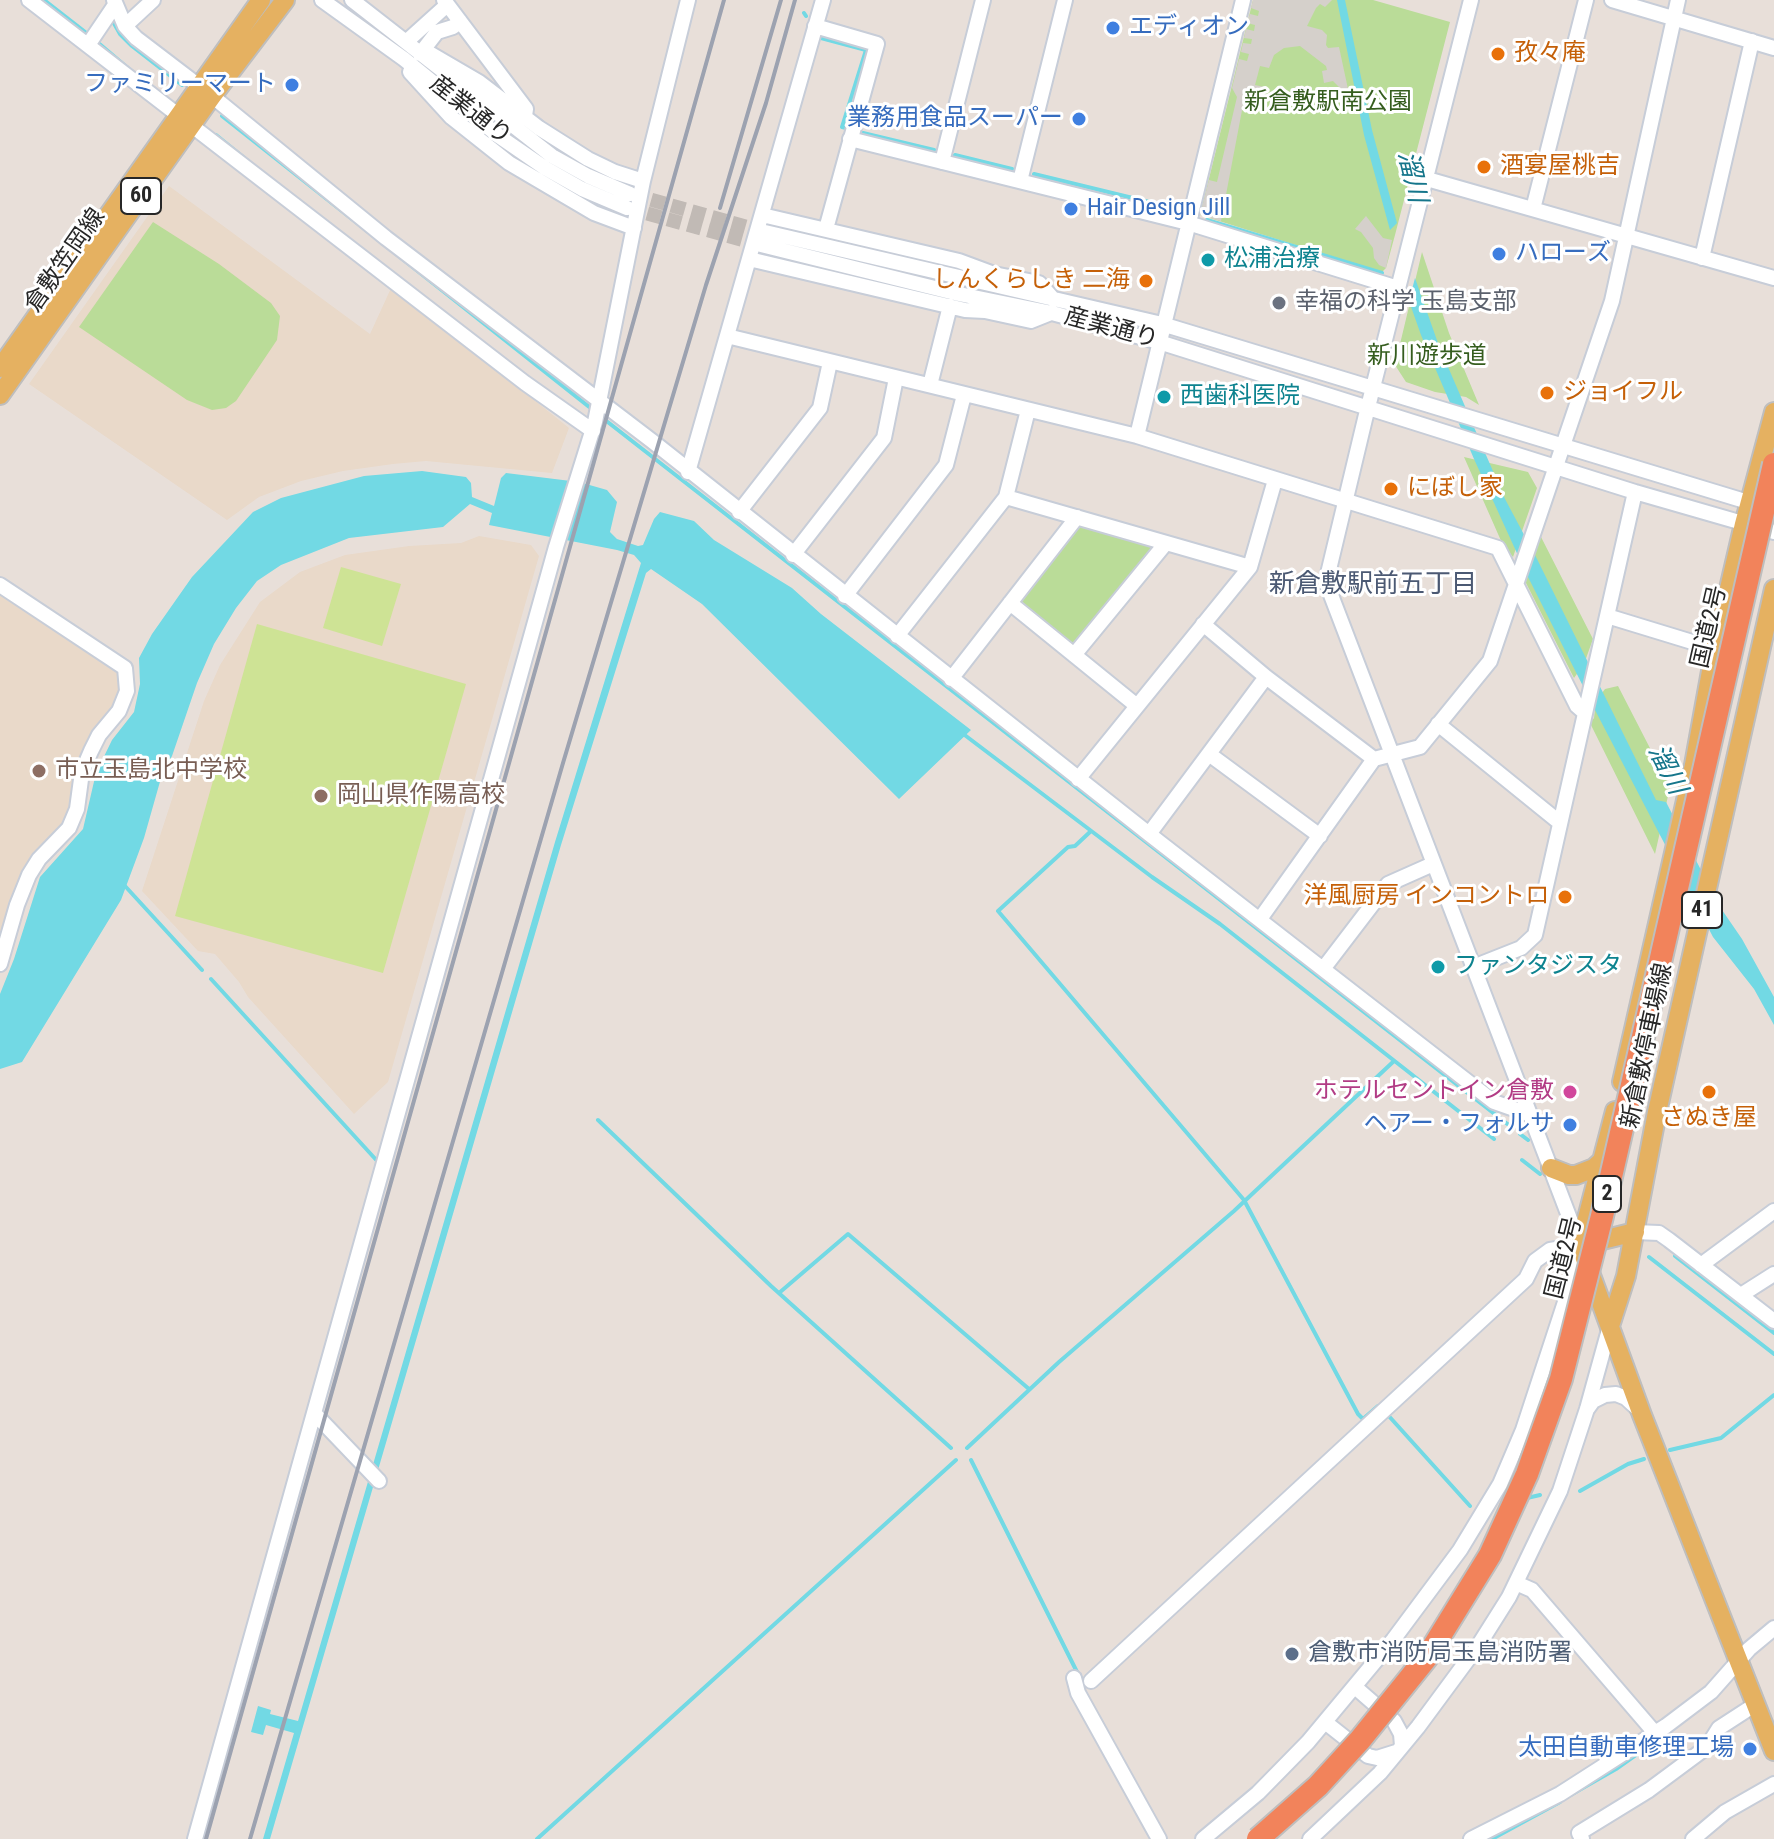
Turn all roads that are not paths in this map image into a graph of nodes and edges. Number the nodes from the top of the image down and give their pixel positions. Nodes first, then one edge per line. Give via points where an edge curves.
1 (29, 0) edge
2 (153, 0) edge
3 (261, 0) edge
4 (285, 0) edge
5 (322, 0) edge
6 (352, 0) edge
7 (688, 0) edge
8 (823, 0) edge
9 (983, 0) edge
10 (1065, 0) edge
11 (1243, 0) edge
12 (1471, 0) edge
13 (1586, 0) edge
14 (1612, 0) edge
15 (1678, 0) edge
16 (446, 2) edge
17 (114, 3) edge
18 (1674, 18) junction
19 (460, 21) junction
20 (125, 26) junction
21 (815, 26) junction
22 (1752, 41) junction
23 (402, 43) junction
24 (88, 45) junction
25 (1774, 48) edge
26 (421, 52) junction
27 (207, 92) junction
28 (525, 117) junction
29 (186, 121) junction
30 (850, 139) junction
31 (942, 162) junction
32 (1427, 179) junction
33 (643, 181) junction
34 (1020, 181) junction
35 (1533, 209) junction
36 (762, 215) junction
37 (1188, 223) junction
38 (634, 228) junction
39 (826, 229) junction
40 (1626, 238) junction
41 (763, 239) tunnel mouth
42 (1702, 258) junction
43 (749, 259) junction
44 (1774, 278) edge
45 (1398, 288) junction
46 (950, 306) junction
47 (1053, 307) junction
48 (1162, 324) junction
49 (727, 336) junction
50 (1159, 342) junction
51 (830, 362) junction
52 (0, 368) edge
53 (896, 378) junction
54 (930, 385) junction
55 (1374, 389) junction
56 (0, 395) edge
57 (964, 395) junction
58 (600, 403) junction
59 (1368, 408) junction
60 (1028, 410) junction
61 (1774, 412) edge
62 (594, 427) junction
63 (1137, 436) junction
64 (1563, 446) junction
65 (1774, 464) edge
66 (1555, 466) junction
67 (688, 472) junction
68 (1275, 480) junction
69 (1635, 492) junction
70 (1006, 497) junction
71 (1345, 501) junction
72 (1750, 503) junction
73 (1774, 509) edge
74 (739, 512) junction
75 (1077, 517) junction
76 (1744, 524) junction
77 (1774, 532) edge
78 (1166, 543) junction
79 (793, 555) junction
80 (1250, 567) junction
81 (1518, 576) junction
82 (0, 585) edge
83 (1774, 589) edge
84 (845, 596) junction
85 (1010, 603) junction
86 (1607, 616) junction
87 (1203, 624) junction
88 (897, 636) junction
89 (1074, 655) junction
90 (1714, 657) junction
91 (1266, 677) junction
92 (951, 679) junction
93 (1750, 691) junction
94 (1137, 706) junction
95 (1585, 713) junction
96 (1438, 724) junction
97 (1209, 754) junction
98 (1393, 754) junction
99 (1374, 759) junction
100 (1078, 779) junction
101 (1681, 818) junction
102 (1559, 822) junction
103 (1720, 830) junction
104 (1149, 834) junction
105 (1320, 836) junction
106 (1433, 864) junction
107 (1260, 919) junction
108 (0, 964) edge
109 (1473, 967) junction
110 (1323, 969) junction
111 (1616, 1108) junction
112 (1531, 1115) junction
113 (1656, 1118) junction
114 (1604, 1159) junction
115 (1551, 1168) junction
116 (1774, 1211) edge
117 (1635, 1232) junction
118 (1580, 1245) junction
119 (1701, 1265) junction
120 (1774, 1274) edge
121 (1741, 1295) junction
122 (1774, 1321) edge
123 (1610, 1326) junction
124 (1587, 1409) junction
125 (314, 1413) junction
126 (1642, 1415) junction
127 (375, 1477) dead end
128 (1516, 1583) junction
129 (1774, 1628) edge
130 (1740, 1660) junction
131 (1074, 1678) dead end
132 (1091, 1681) dead end
133 (1355, 1687) junction
134 (1756, 1704) junction
135 (1325, 1722) junction
136 (1655, 1733) junction
137 (1399, 1749) junction
138 (1774, 1751) edge
139 (1774, 1784) edge
140 (195, 1839) edge
141 (1159, 1839) edge
142 (1203, 1839) edge
143 (1258, 1839) edge
144 (1310, 1839) edge
145 (1471, 1839) edge
146 (1582, 1839) edge
147 (1693, 1839) edge

1 - 24 street
2 - 20 street
3 - 27 main road, 倉敷笠岡線 / 60
4 - 27 main road, 倉敷笠岡線 / 60
5 - 23 street, 産業通り
6 - 23 street, 産業通り
7 - 33 street
8 - 21 street
9 - 31 street
10 - 34 street
11 - 37 street
12 - 32 street
13 - 35 street
14 - 18 street
15 - 18 street
16 - 19 street
16 - 23 street
17 - 20 street
17 - 24 street
18 - 22 street
18 - 40 street
19 - 26 street via 437,32
19 - 28 street via 526,109
20 - 27 street
21 - 30 street via 877,44
21 - 36 street
22 - 25 street
22 - 42 street
23 - 26 street, 産業通り
23 - 26 street, 産業通り via 500,137 582,189 629,201 552,156
23 - 38 street via 451,117 509,163 594,213
24 - 29 street
26 - 28 street via 479,82
27 - 29 main road, 倉敷笠岡線 / 60
27 - 58 street
28 - 33 street via 588,159
29 - 52 main road, 倉敷笠岡線 / 60
29 - 56 main road, 倉敷笠岡線 / 60
29 - 62 street via 525,383
30 - 31 street
30 - 39 street
31 - 34 street
32 - 35 street
32 - 45 street
33 - 38 street
34 - 37 street
35 - 40 street
36 - 39 street
36 - 43 street
37 - 45 street
37 - 48 street
38 - 58 street
39 - 47 street via 1039,283
40 - 42 street
40 - 64 street via 1612,301
41 - 47 street, 産業通り
42 - 44 street
43 - 46 street
43 - 49 street
45 - 55 street
46 - 47 street via 1031,321
46 - 54 street
47 - 48 street, 産業通り
47 - 50 street, 産業通り
48 - 50 street
48 - 55 street, 産業通り
49 - 51 street
49 - 67 street
50 - 59 street, 産業通り
50 - 63 street
51 - 53 street
51 - 74 street via 820,408
53 - 54 street
53 - 79 street via 884,438
54 - 57 street
55 - 59 street
55 - 64 street, 産業通り
57 - 60 street
57 - 84 street via 946,465
58 - 62 street
58 - 67 street
59 - 66 street, 産業通り
59 - 71 street
60 - 63 street
60 - 70 street
61 - 72 main road, 新倉敷停車場線 / 41
62 - 125 street
63 - 68 street
64 - 66 street
64 - 72 street
65 - 143 highway, 国道2号 / 2, bridge via 1602,1216 1561,1379 1527,1474 1490,1555 1427,1657 1318,1786
66 - 69 street
66 - 81 street
67 - 74 street
68 - 71 street
68 - 80 street
69 - 76 street
69 - 86 street
70 - 75 street
70 - 88 street
71 - 81 street via 1498,548
71 - 98 street via 1326,582
72 - 73 street
72 - 76 main road, 新倉敷停車場線 / 41
74 - 79 street
75 - 78 street
75 - 85 street
76 - 77 street
76 - 90 main road, 新倉敷停車場線 / 41
78 - 80 street
78 - 89 street
79 - 84 street
80 - 87 street
81 - 95 street via 1577,706
81 - 96 street via 1490,661
82 - 108 street via 125,668 127,691 86,761 69,828 29,875
83 - 93 main road, 新倉敷停車場線 / 41
84 - 88 street
85 - 89 street
85 - 92 street
86 - 90 street via 1702,645
86 - 95 street
87 - 91 street
87 - 94 street
88 - 92 street
89 - 94 street
90 - 93 main road
90 - 101 main road, 新倉敷停車場線 / 41
91 - 97 street
91 - 99 street
92 - 100 street
93 - 103 main road, 新倉敷停車場線 / 41
94 - 100 street
95 - 102 street
96 - 98 street via 1420,747
96 - 102 street
97 - 104 street
97 - 105 street
98 - 99 street
98 - 106 street
99 - 105 street
100 - 104 street
101 - 103 main road
101 - 111 main road, 新倉敷停車場線 / 41
102 - 109 street via 1535,935 1521,948
103 - 113 main road, 新倉敷停車場線 / 41
104 - 107 street
105 - 107 street
106 - 109 street
106 - 110 street via 1388,884
107 - 110 street
109 - 112 street
110 - 112 street via 1494,1102
111 - 113 main road
111 - 114 main road, 新倉敷停車場線 / 41
112 - 115 street
113 - 117 main road, 新倉敷停車場線 / 41
114 - 115 main road via 1576,1175
114 - 118 main road, 新倉敷停車場線 / 41
115 - 118 street
116 - 119 street
117 - 118 main road
117 - 119 street via 1659,1233
117 - 123 main road, 新倉敷停車場線 / 41
118 - 123 main road
118 - 132 street via 1550,1250 1535,1261 1526,1279
118 - 133 street via 1536,1396 1500,1484 1460,1550
119 - 121 street
120 - 121 street
121 - 122 street
123 - 124 street
123 - 126 main road
124 - 126 street via 1593,1401 1616,1394
124 - 128 street via 1560,1491
125 - 127 street
125 - 140 street
126 - 130 main road
128 - 136 street via 1532,1590
128 - 137 street via 1472,1655
129 - 130 street
130 - 134 main road
130 - 136 street via 1711,1692
131 - 141 street
133 - 135 street
133 - 137 street via 1394,1721 1401,1734
134 - 138 main road
134 - 146 street via 1719,1728 1707,1747 1649,1790 1579,1833
135 - 137 street via 1368,1756
135 - 142 street via 1258,1793
136 - 145 street via 1560,1794
137 - 144 street
139 - 147 street via 1725,1812

